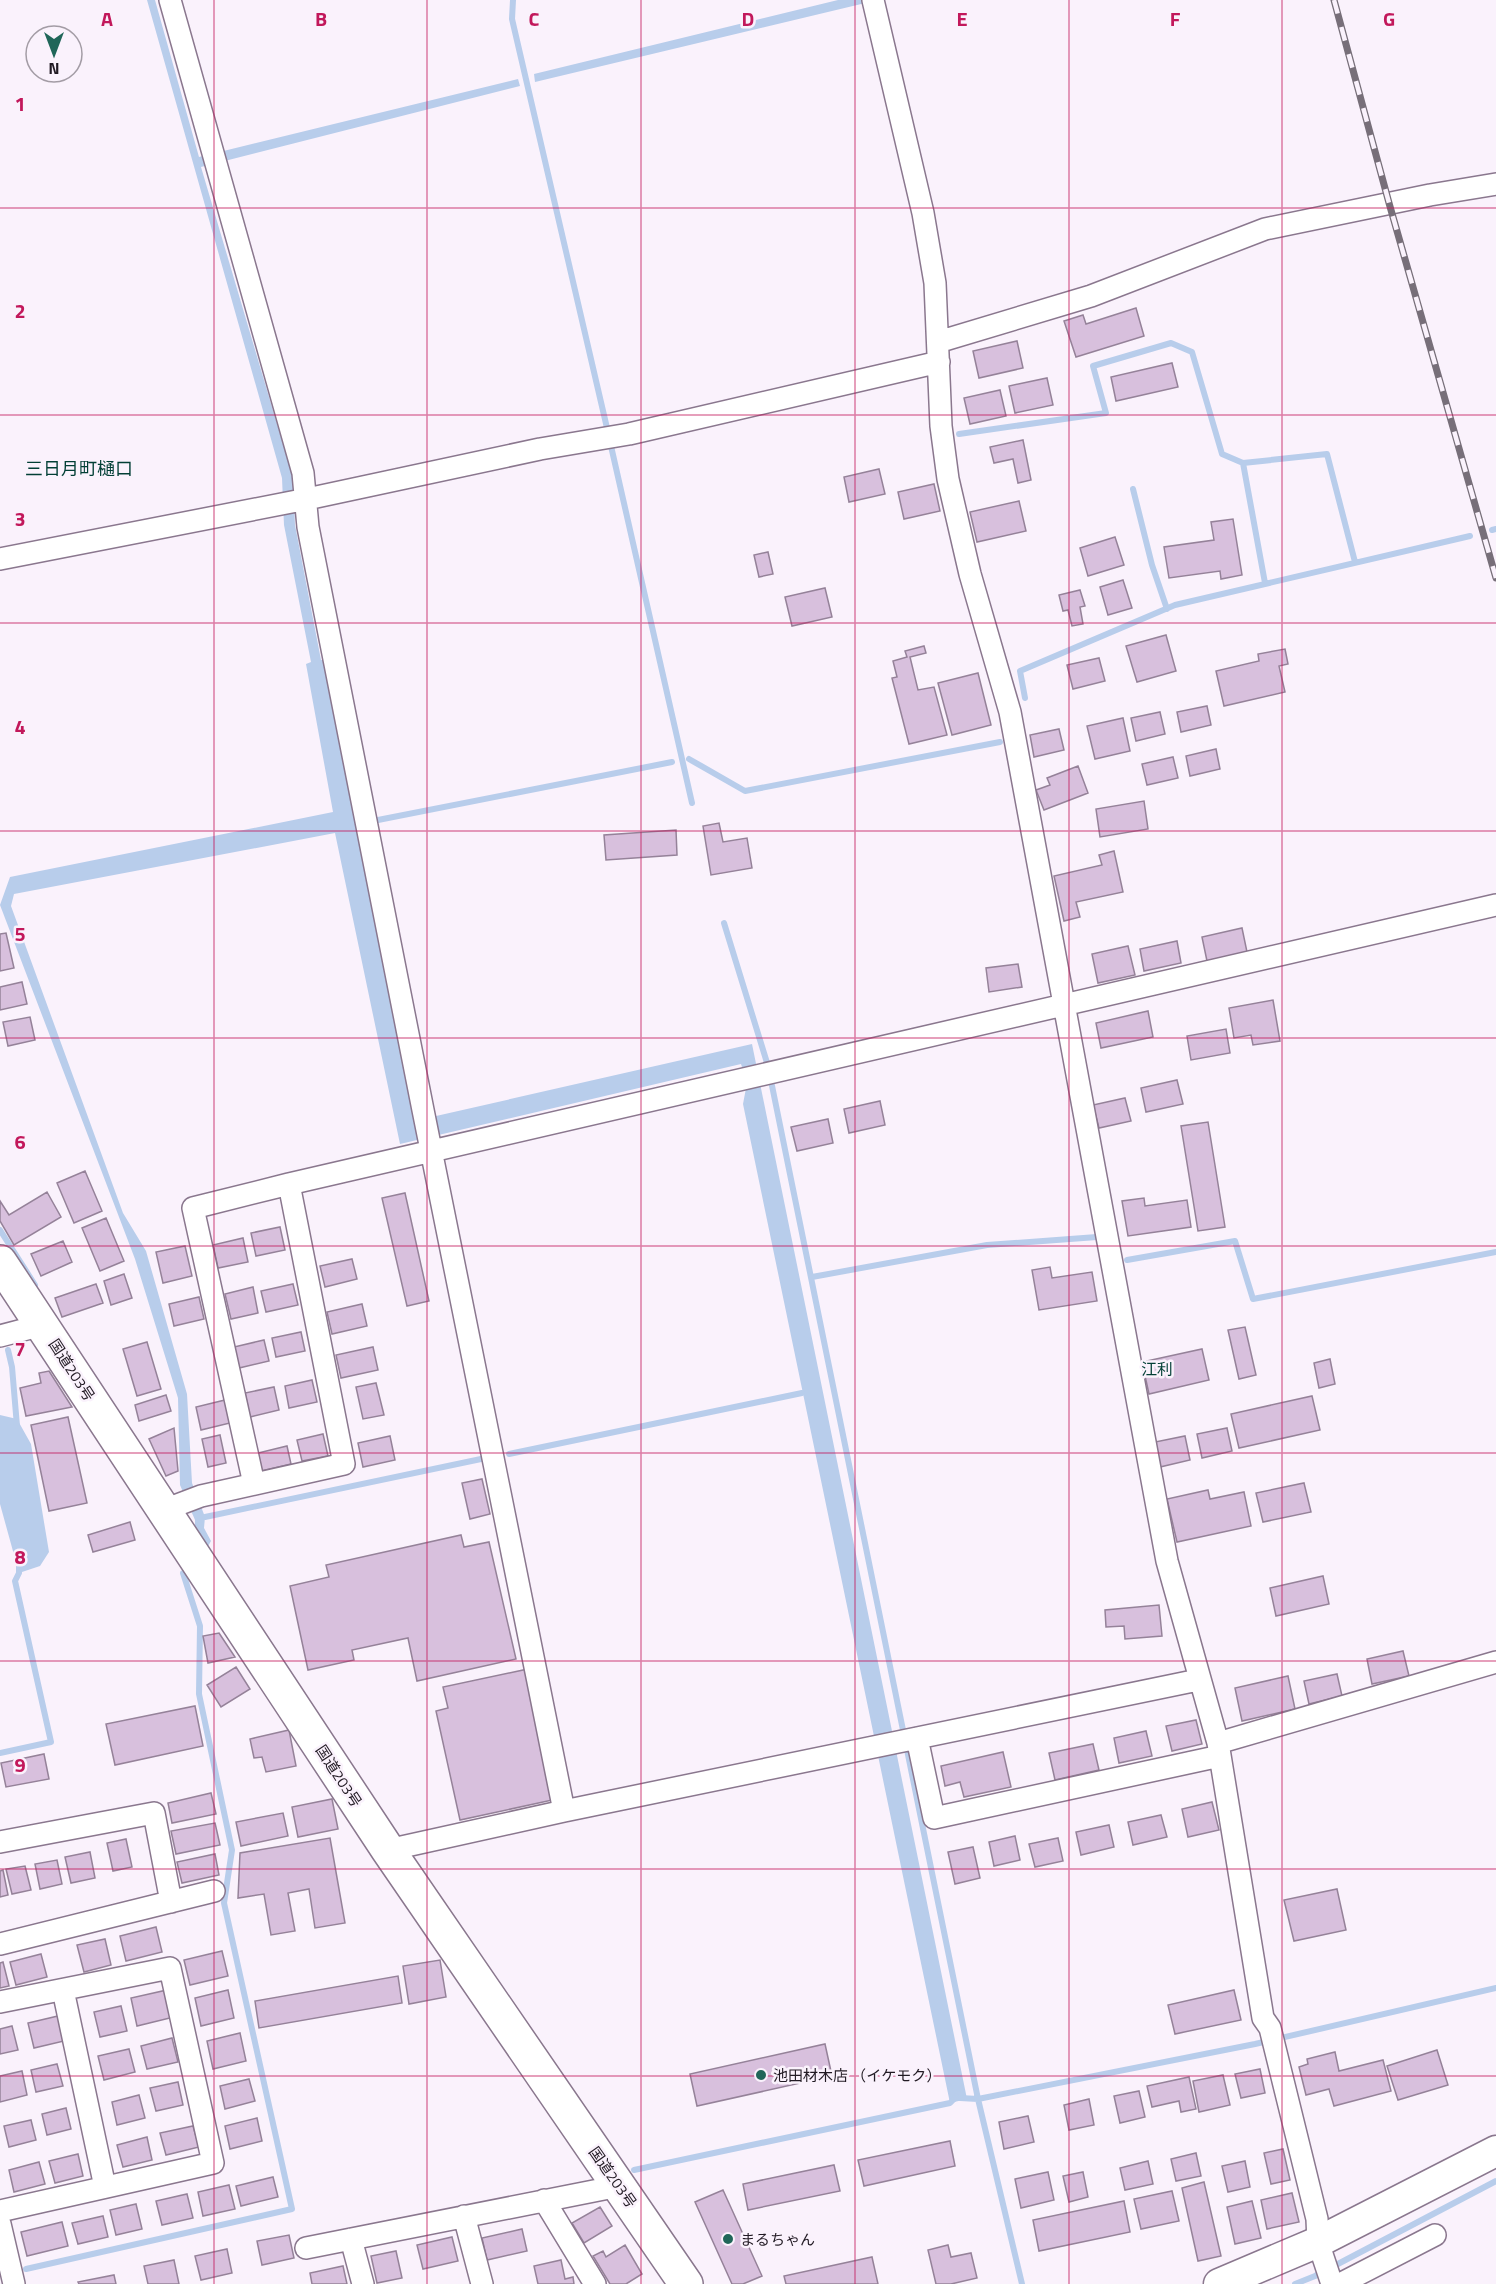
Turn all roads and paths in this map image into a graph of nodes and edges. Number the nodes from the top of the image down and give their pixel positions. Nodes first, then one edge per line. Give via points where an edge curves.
1 (170, 0) edge
2 (874, 2) edge
3 (1496, 184) edge
4 (938, 352) junction
5 (307, 499) junction
6 (0, 559) edge
7 (1496, 905) edge
8 (1064, 1005) junction
9 (431, 1151) junction
10 (289, 1184) junction
11 (0, 1262) edge
12 (42, 1325) junction
13 (0, 1336) edge
14 (254, 1485) junction
15 (172, 1507) junction
16 (1496, 1662) edge
17 (1198, 1680) junction
18 (917, 1738) junction
19 (1219, 1750) junction
20 (564, 1811) junction
21 (0, 1842) edge
22 (388, 1850) junction
23 (214, 1891) dead end
24 (171, 1902) junction
25 (0, 1944) edge
26 (63, 1990) junction
27 (0, 2002) edge
28 (1496, 2151) edge
29 (619, 2186) junction
30 (105, 2187) junction
31 (544, 2200) junction
32 (0, 2211) edge
33 (464, 2216) junction
34 (0, 2224) edge
35 (1435, 2235) dead end
36 (351, 2239) junction
37 (1318, 2242) junction
38 (306, 2248) dead end
39 (14, 2284) edge
40 (363, 2284) edge
41 (482, 2284) edge
42 (595, 2284) edge
43 (686, 2284) edge
44 (1219, 2284) edge
45 (1332, 2284) edge
46 (1340, 2284) edge

1 - 5 street via 303,473
2 - 4 street via 923,213 935,283
3 - 4 street via 1265,230
4 - 5 street via 629,435 540,449
4 - 8 street via 948,479 970,574 1010,712
5 - 6 street
5 - 9 street via 308,527
7 - 8 street
8 - 9 street
8 - 17 street via 1167,1561
9 - 10 street
9 - 20 street
10 - 14 street via 344,1464
10 - 14 street via 194,1208
11 - 12 highway, 国道203号
12 - 13 street
12 - 15 highway, 国道203号
14 - 15 street via 201,1496
15 - 22 highway, 国道203号
16 - 19 street
17 - 18 street
17 - 19 street
18 - 19 street via 934,1818
18 - 20 street
19 - 37 street via 1263,2018 1272,2038 1317,2219
20 - 22 street
21 - 24 street via 154,1813
22 - 29 highway, 国道203号
23 - 24 street
24 - 25 street
26 - 27 street
26 - 30 street
26 - 30 street via 170,1968 213,2163
28 - 37 street
29 - 31 street
29 - 43 highway, 国道203号
30 - 32 street
31 - 33 street
31 - 42 street
33 - 36 street
33 - 41 street
34 - 39 street
35 - 46 street
36 - 38 street
36 - 40 street
37 - 44 street
37 - 45 street

